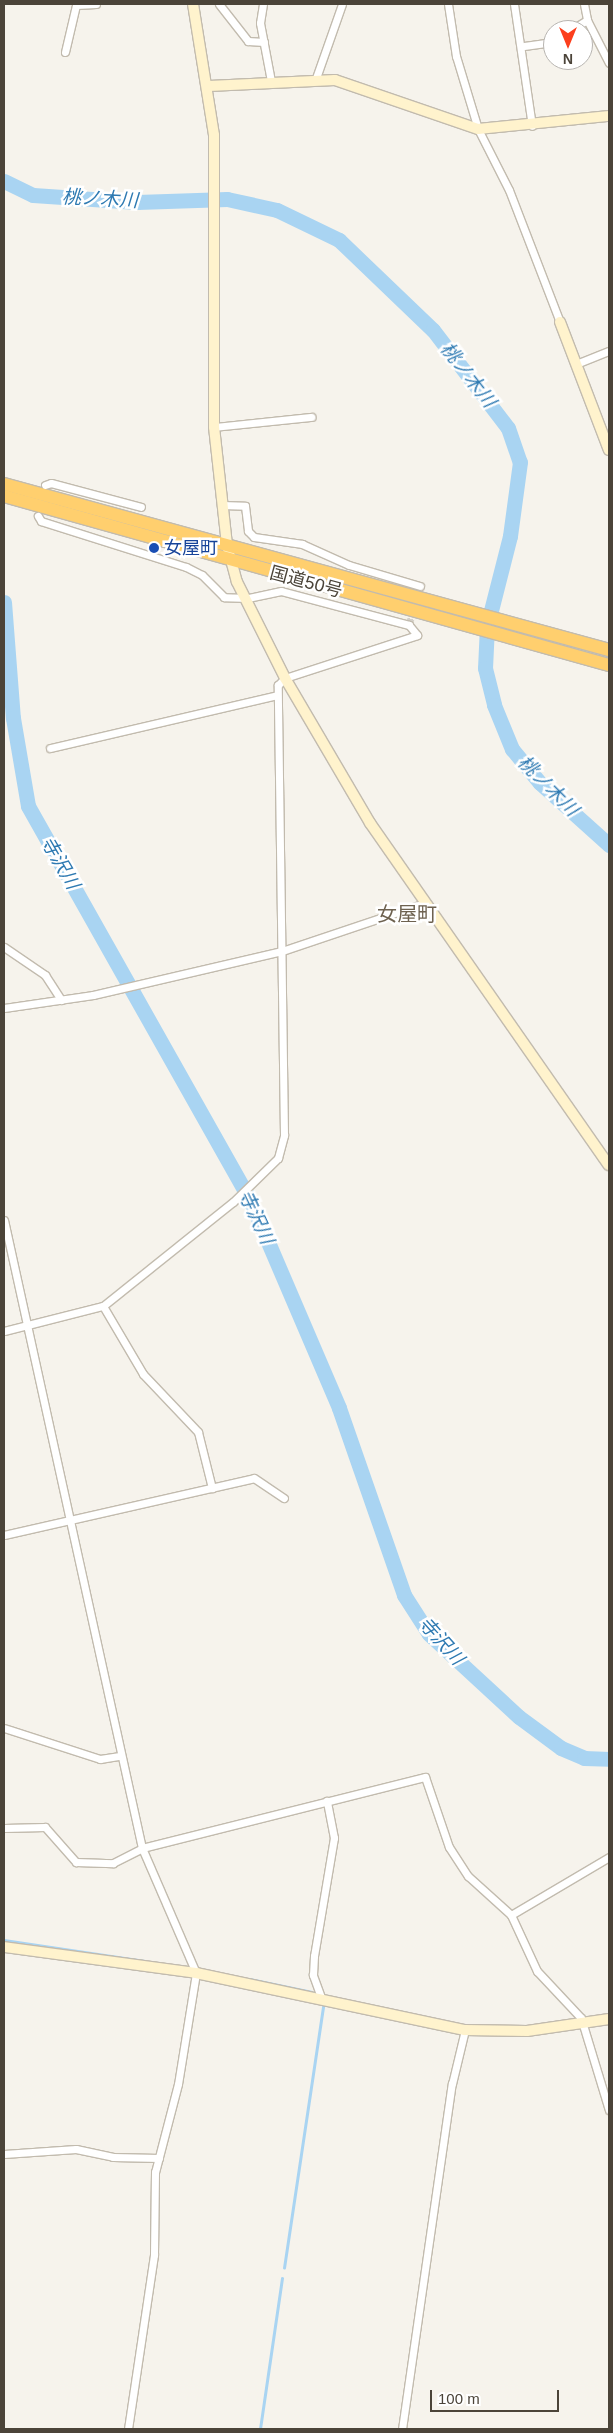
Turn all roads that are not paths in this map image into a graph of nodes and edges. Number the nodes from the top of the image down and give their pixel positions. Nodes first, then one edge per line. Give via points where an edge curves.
1 (96, 4) edge
2 (193, 4) edge
3 (219, 4) edge
4 (262, 4) edge
5 (342, 4) edge
6 (448, 4) edge
7 (514, 4) edge
8 (584, 4) edge
9 (587, 20) edge
10 (593, 32) edge
11 (264, 42) junction
12 (543, 43) edge
13 (524, 46) junction
14 (65, 52) dead end
15 (609, 63) edge
16 (316, 78) junction
17 (271, 81) junction
18 (209, 86) junction
19 (609, 116) edge
20 (532, 126) junction
21 (478, 129) junction
22 (560, 322) joint
23 (609, 351) edge
24 (576, 364) junction
25 (311, 417) dead end
26 (214, 427) junction
27 (609, 450) edge
28 (44, 485) dead end
29 (5, 490) edge
30 (222, 505) junction
31 (141, 507) dead end
32 (38, 516) dead end
33 (227, 545) junction
34 (231, 563) junction
35 (420, 586) dead end
36 (244, 598) junction
37 (609, 650) edge
38 (609, 665) edge
39 (285, 678) junction
40 (277, 695) junction
41 (50, 748) dead end
42 (425, 903) junction
43 (4, 946) edge
44 (282, 951) junction
45 (61, 1000) junction
46 (4, 1008) edge
47 (609, 1165) edge
48 (4, 1220) edge
49 (103, 1306) junction
50 (25, 1326) junction
51 (4, 1331) edge
52 (212, 1488) junction
53 (284, 1498) dead end
54 (67, 1520) junction
55 (4, 1535) edge
56 (4, 1728) edge
57 (120, 1756) junction
58 (327, 1801) junction
59 (4, 1828) edge
60 (142, 1848) junction
61 (609, 1857) edge
62 (511, 1915) junction
63 (4, 1947) edge
64 (4, 1952) edge
65 (196, 1973) junction
66 (322, 2000) junction
67 (609, 2018) edge
68 (583, 2023) junction
69 (465, 2030) junction
70 (609, 2110) edge
71 (4, 2154) edge
72 (159, 2158) junction
73 (128, 2429) edge
74 (402, 2429) edge

1 - 14 street via 76,5
2 - 18 street
3 - 11 street via 248,41
4 - 11 street via 260,23
5 - 16 street
6 - 21 street via 456,56
7 - 13 street
8 - 9 street
10 - 15 street
11 - 17 street
12 - 13 street
13 - 20 street via 524,87
16 - 17 street
16 - 21 street via 354,85
17 - 18 street
18 - 26 street via 215,164
19 - 20 street
20 - 21 street
21 - 22 street via 509,190
22 - 24 street
23 - 24 street
24 - 27 street
25 - 26 street
26 - 30 street
28 - 31 street via 51,483
29 - 33 highway, 国道50号
29 - 34 highway, 国道50号
30 - 33 street
30 - 35 street via 245,506 248,531 254,537 302,544 349,566
32 - 36 street via 41,521 146,558 186,567 202,575 219,595
33 - 34 street
33 - 37 highway, 国道50号
34 - 36 street
34 - 38 highway, 国道50号
36 - 39 street
36 - 39 street via 281,590 409,625 417,635
39 - 40 street
39 - 42 street via 370,823
40 - 41 street
40 - 44 street
42 - 44 street
42 - 47 street
43 - 45 street via 45,975
44 - 45 street
44 - 49 street via 284,1135 281,1153 262,1177
45 - 46 street
48 - 50 street
49 - 50 street
49 - 52 street via 142,1374 198,1432
50 - 51 street
50 - 54 street
52 - 53 street via 259,1478
52 - 54 street
54 - 55 street
54 - 57 street
56 - 57 street via 100,1759
57 - 60 street
58 - 60 street
58 - 62 street via 425,1777 449,1847 468,1876
58 - 66 street via 334,1838 313,1974
59 - 60 street via 46,1826 76,1862 113,1863
60 - 65 street
61 - 62 street
62 - 68 street via 537,1971
63 - 64 street
63 - 65 street
65 - 66 street
65 - 72 street via 178,2084
66 - 69 street
67 - 68 street
68 - 69 street via 527,2031
68 - 70 street
69 - 74 street via 452,2084
71 - 72 street via 76,2149 112,2157
72 - 73 street via 154,2255

